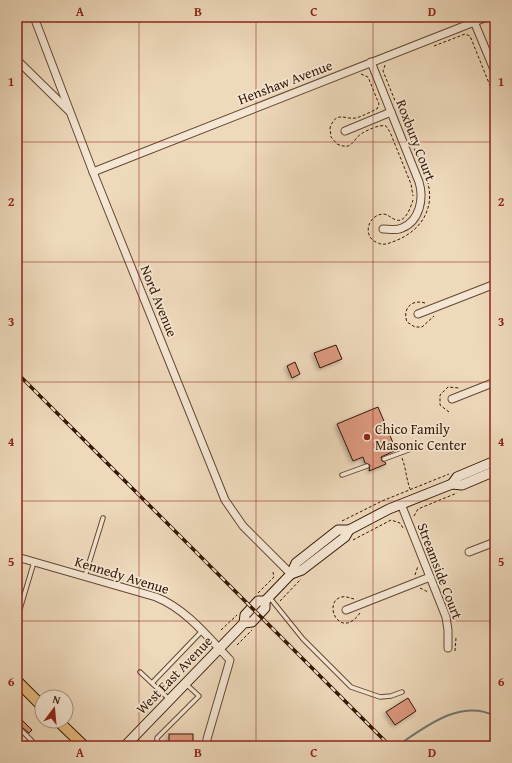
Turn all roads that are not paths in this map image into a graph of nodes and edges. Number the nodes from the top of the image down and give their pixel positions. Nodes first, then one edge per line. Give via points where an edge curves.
1 (34, 17) edge
2 (487, 17) edge
3 (473, 19) edge
4 (17, 60) edge
5 (371, 62) junction
6 (495, 72) edge
7 (391, 112) junction
8 (70, 113) junction
9 (345, 131) dead end
10 (93, 172) junction
11 (383, 229) dead end
12 (495, 284) edge
13 (418, 314) dead end
14 (495, 382) edge
15 (452, 399) dead end
16 (411, 449) dead end
17 (384, 459) dead end
18 (495, 461) edge
19 (366, 466) dead end
20 (495, 471) edge
21 (342, 475) dead end
22 (452, 484) junction
23 (401, 504) junction
24 (103, 518) dead end
25 (495, 542) edge
26 (470, 552) dead end
27 (17, 557) edge
28 (34, 562) junction
29 (291, 574) junction
30 (85, 576) junction
31 (430, 577) junction
32 (267, 599) junction
33 (346, 610) dead end
34 (17, 619) edge
35 (202, 631) junction
36 (219, 649) junction
37 (452, 650) road end
38 (140, 672) dead end
39 (17, 681) edge
40 (152, 683) junction
41 (186, 684) junction
42 (402, 692) dead end
43 (34, 698) edge
44 (170, 700) junction
45 (17, 726) edge
46 (66, 729) edge
47 (17, 740) edge
48 (22, 745) edge
49 (84, 746) edge
50 (125, 746) edge
51 (157, 746) edge
52 (207, 746) edge

1 - 8 street, Nord Avenue
2 - 3 street, Henshaw Avenue
3 - 5 street, Henshaw Avenue
3 - 6 street
4 - 8 street
5 - 7 street, Roxbury Court
5 - 10 street, Henshaw Avenue
7 - 9 street
7 - 11 street, Roxbury Court via 419,182 422,199 415,217 406,226
8 - 10 street, Nord Avenue
10 - 29 street, Nord Avenue via 228,506 242,526
12 - 13 street
14 - 15 street
16 - 17 lane
18 - 22 main road, West East Avenue via 457,477
19 - 21 lane
20 - 22 main road, West East Avenue via 462,485
22 - 23 main road, West East Avenue
23 - 29 main road, West East Avenue via 349,530 345,537 302,570
23 - 31 street, Streamside Court
24 - 30 lane
25 - 26 street
27 - 28 street, Kennedy Avenue
28 - 30 street, Kennedy Avenue
28 - 34 lane
29 - 32 main road, West East Avenue
30 - 35 street, Kennedy Avenue via 169,602
31 - 33 street
31 - 37 street, Streamside Court via 447,623
32 - 36 main road, West East Avenue via 258,601 245,615 244,623
32 - 42 lane via 351,687 380,697
35 - 36 street, Kennedy Avenue
35 - 40 lane
36 - 41 main road, West East Avenue
36 - 52 street, Kennedy Avenue via 230,660
38 - 40 lane
39 - 43 main road
40 - 44 lane
41 - 44 main road, West East Avenue
41 - 51 lane via 199,696 157,738
44 - 50 main road, West East Avenue
45 - 48 lane via 32,741
46 - 49 main road
47 - 48 lane

